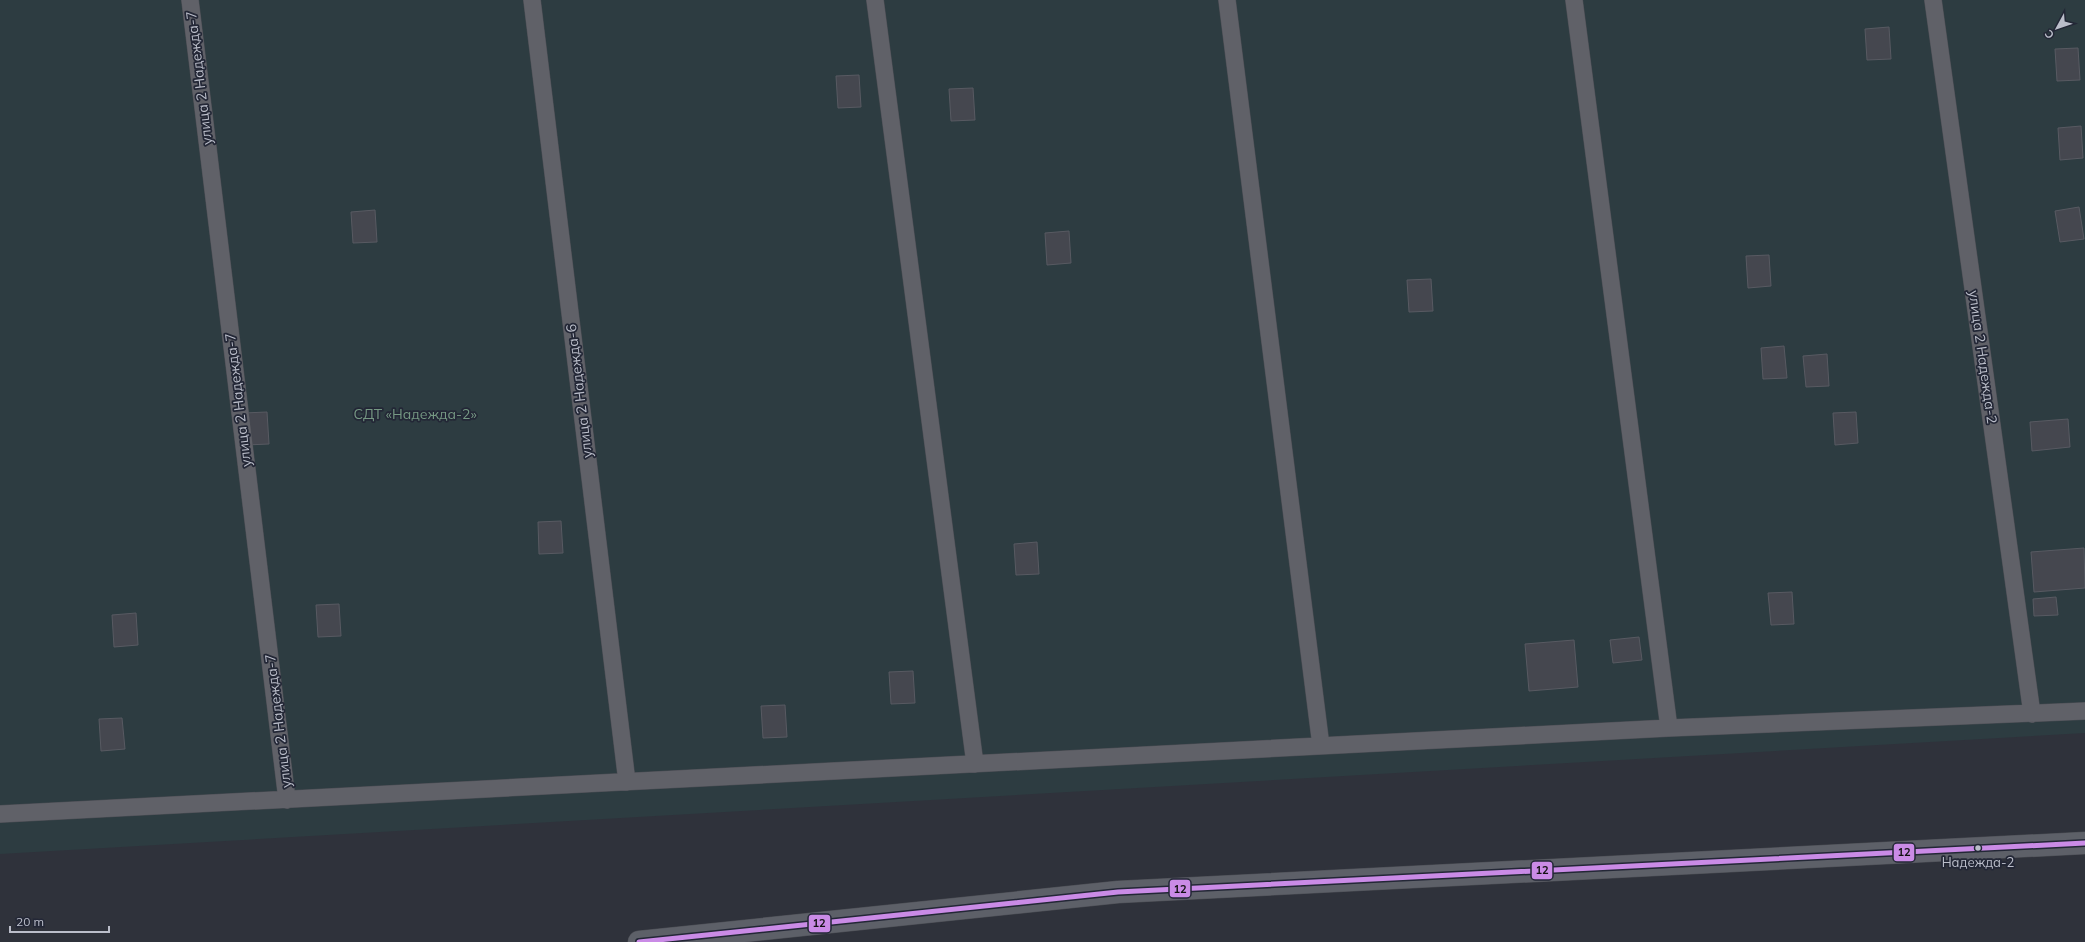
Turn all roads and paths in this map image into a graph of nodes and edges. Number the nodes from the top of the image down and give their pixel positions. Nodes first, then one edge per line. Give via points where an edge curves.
1 (190, 0) edge
2 (532, 0) edge
3 (875, 0) edge
4 (1227, 0) edge
5 (1574, 0) edge
6 (1933, 0) edge
7 (2085, 711) edge
8 (2032, 714) junction
9 (1669, 728) junction
10 (1321, 746) junction
11 (974, 764) junction
12 (626, 782) junction
13 (287, 800) junction
14 (0, 814) edge
15 (2085, 843) edge
16 (639, 942) edge

1 - 13 lane, улица 2 Надежда-7
2 - 12 lane, улица 2 Надежда-6
3 - 11 lane
4 - 10 lane
5 - 9 lane
6 - 8 lane, улица 2 Надежда-2
7 - 8 lane
8 - 9 lane
9 - 10 lane
10 - 11 lane
11 - 12 lane
12 - 13 lane
13 - 14 lane
15 - 16 street via 1118,892

